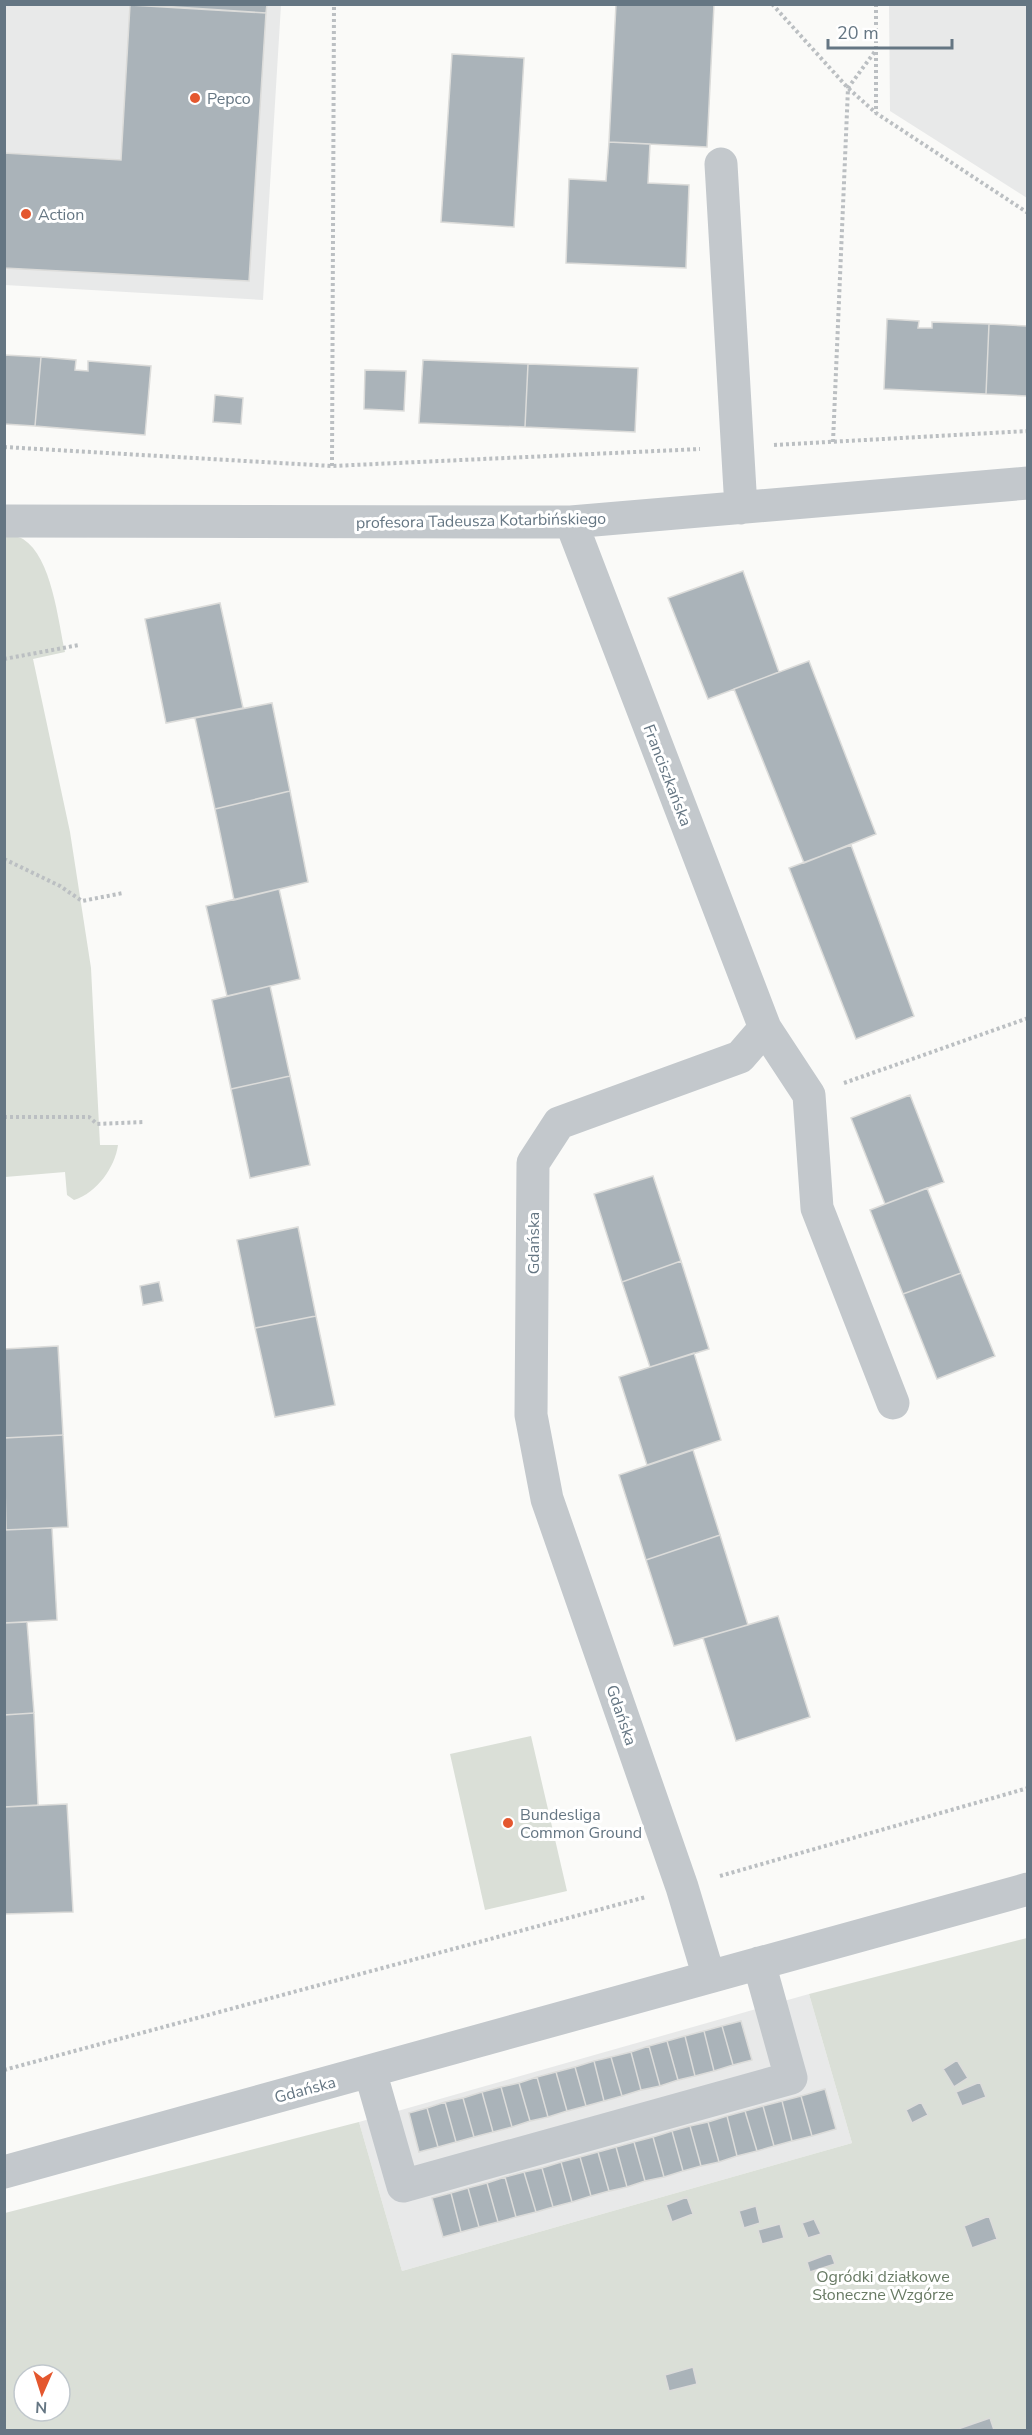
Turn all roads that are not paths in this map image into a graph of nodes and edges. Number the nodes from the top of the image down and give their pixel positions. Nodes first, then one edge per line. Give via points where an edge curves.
1 (722, 164) dead end
2 (1028, 483) edge
3 (741, 508) junction
4 (4, 521) edge
5 (571, 522) junction
6 (765, 1028) junction
7 (893, 1403) dead end
8 (1028, 1889) edge
9 (759, 1964) junction
10 (710, 1977) junction
11 (370, 2071) junction
12 (4, 2172) edge

1 - 3 street
2 - 3 street, profesora Tadeusza Kotarbińskiego
3 - 5 street, profesora Tadeusza Kotarbińskiego
4 - 5 street, profesora Tadeusza Kotarbińskiego
5 - 6 street, Franciszkańska
6 - 7 street via 809,1095 817,1208
6 - 10 street, Gdańska via 740,1057 558,1122 533,1163 531,1415 547,1499
8 - 9 street, Gdańska
9 - 10 street, Gdańska
9 - 11 street via 791,2078 403,2186
10 - 11 street, Gdańska
11 - 12 street, Gdańska

